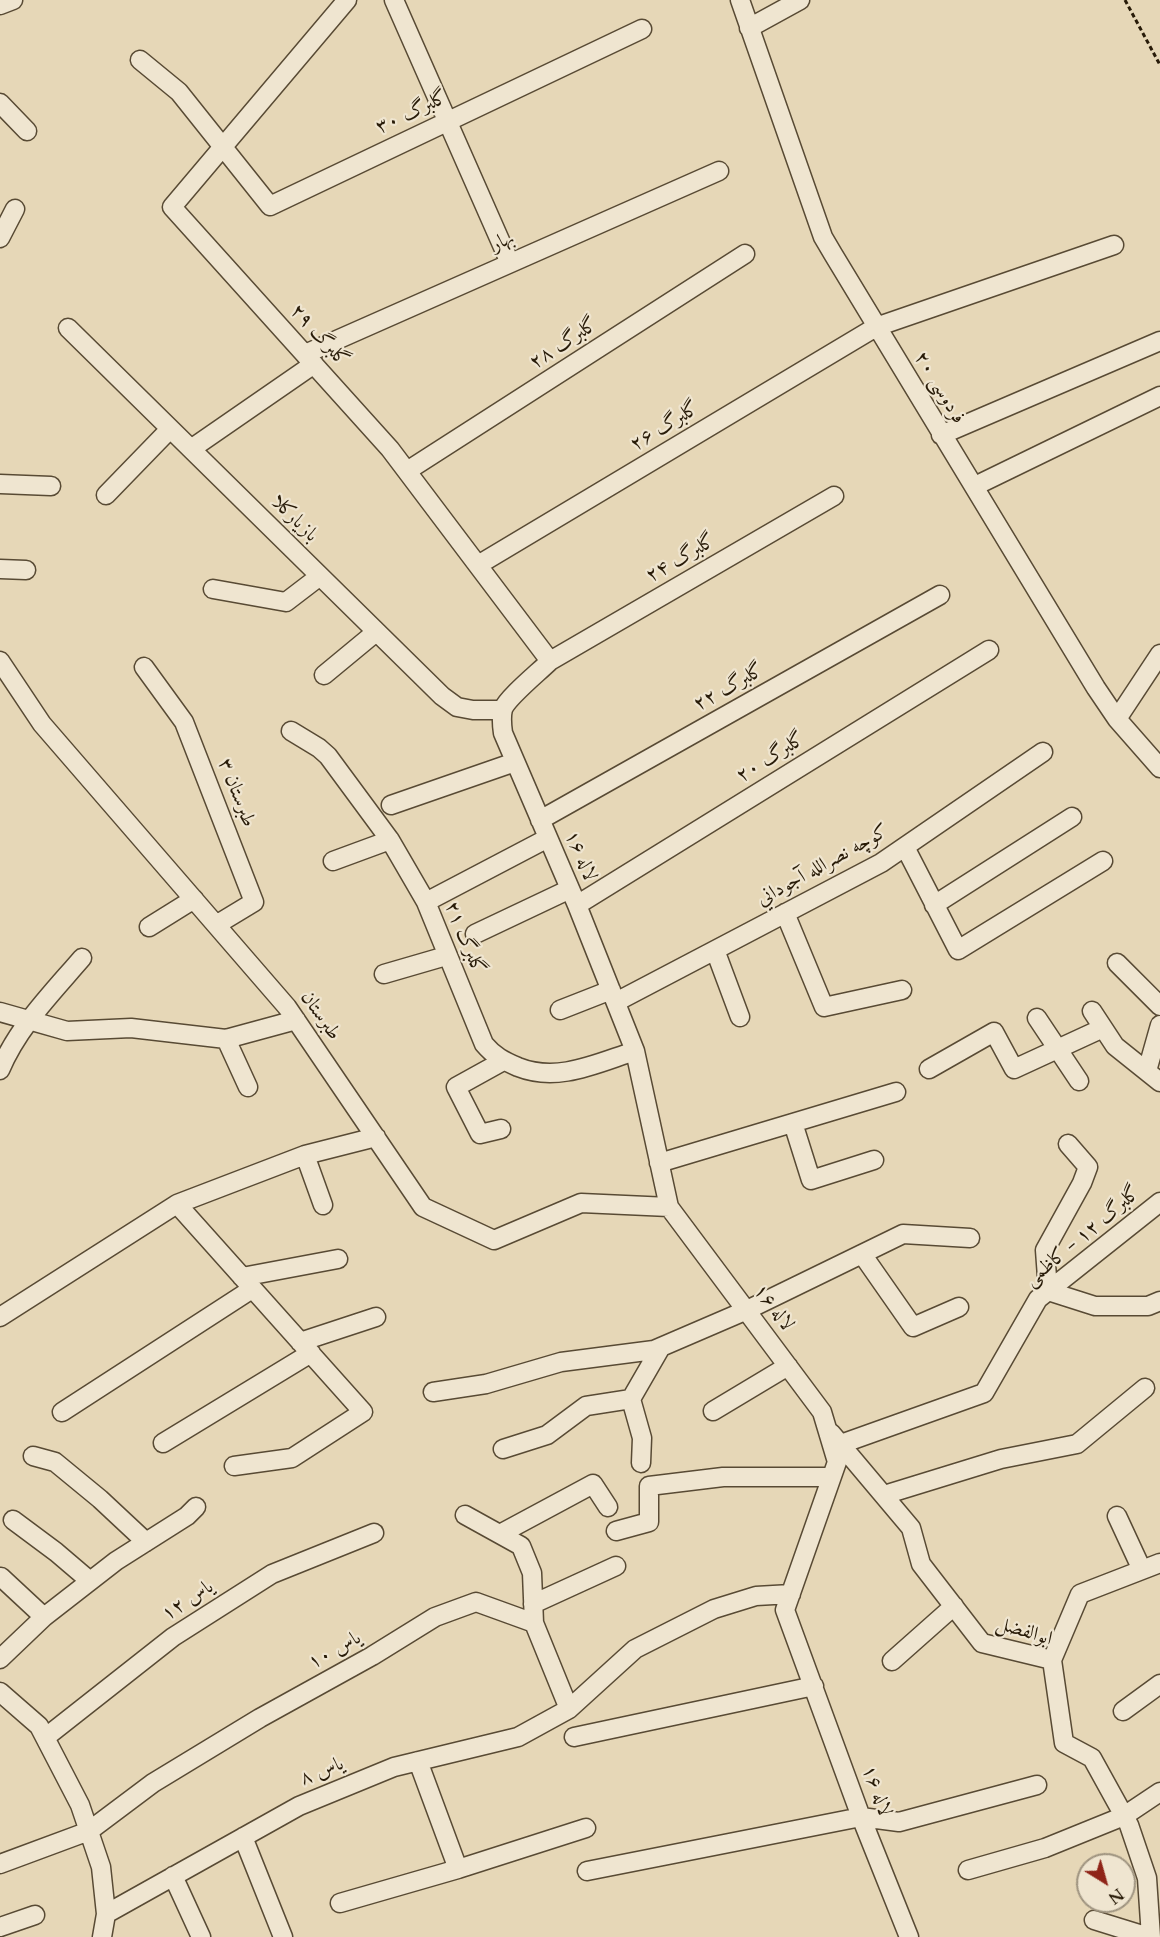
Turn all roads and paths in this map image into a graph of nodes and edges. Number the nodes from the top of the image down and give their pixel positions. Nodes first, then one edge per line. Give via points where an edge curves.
1 (13, 0) edge
2 (346, 0) edge
3 (394, 0) edge
4 (740, 0) edge
5 (800, 0) edge
6 (1125, 0) edge
7 (0, 6) edge
8 (749, 28) junction
9 (642, 29) dead end
10 (140, 60) dead end
11 (1160, 65) edge
12 (0, 103) edge
13 (448, 122) junction
14 (27, 131) dead end
15 (223, 146) junction
16 (719, 171) dead end
17 (15, 209) dead end
18 (0, 238) edge
19 (1114, 246) dead end
20 (745, 254) dead end
21 (510, 264) junction
22 (876, 327) junction
23 (68, 328) dead end
24 (1160, 341) edge
25 (309, 359) junction
26 (1160, 396) edge
27 (170, 429) junction
28 (941, 435) junction
29 (191, 449) junction
30 (406, 471) junction
31 (0, 484) edge
32 (51, 486) dead end
33 (975, 486) junction
34 (106, 495) dead end
35 (834, 496) dead end
36 (478, 565) junction
37 (0, 569) edge
38 (26, 570) dead end
39 (320, 576) junction
40 (213, 589) dead end
41 (940, 596) dead end
42 (376, 632) junction
43 (989, 650) dead end
44 (1160, 654) edge
45 (0, 661) edge
46 (550, 661) junction
47 (144, 667) dead end
48 (324, 675) dead end
49 (503, 710) junction
50 (1117, 719) junction
51 (291, 731) dead end
52 (1043, 752) dead end
53 (515, 762) junction
54 (1160, 768) edge
55 (391, 805) dead end
56 (1072, 817) dead end
57 (540, 820) junction
58 (548, 838) junction
59 (390, 840) junction
60 (905, 847) junction
61 (333, 861) dead end
62 (1103, 861) dead end
63 (574, 897) junction
64 (194, 899) junction
65 (426, 902) junction
66 (934, 905) junction
67 (785, 913) junction
68 (216, 925) junction
69 (149, 927) dead end
70 (475, 934) dead end
71 (715, 950) junction
72 (446, 956) junction
73 (82, 958) dead end
74 (1117, 963) dead end
75 (384, 974) dead end
76 (902, 990) dead end
77 (613, 996) junction
78 (1160, 1006) edge
79 (560, 1010) dead end
80 (1092, 1011) dead end
81 (0, 1012) edge
82 (740, 1017) dead end
83 (1037, 1018) dead end
84 (29, 1020) junction
85 (296, 1020) junction
86 (1160, 1025) edge
87 (1103, 1028) junction
88 (226, 1039) junction
89 (1057, 1049) junction
90 (635, 1051) junction
91 (503, 1061) junction
92 (0, 1070) edge
93 (929, 1070) dead end
94 (1153, 1077) edge
95 (1078, 1082) dead end
96 (248, 1087) dead end
97 (896, 1092) dead end
98 (793, 1123) junction
99 (501, 1129) dead end
100 (376, 1137) junction
101 (1068, 1144) dead end
102 (305, 1155) junction
103 (874, 1160) dead end
104 (659, 1162) junction
105 (1160, 1202) edge
106 (177, 1204) junction
107 (323, 1205) dead end
108 (669, 1207) junction
109 (970, 1238) dead end
110 (862, 1254) junction
111 (338, 1259) dead end
112 (247, 1283) junction
113 (1048, 1291) junction
114 (1160, 1301) edge
115 (959, 1307) dead end
116 (747, 1310) junction
117 (0, 1317) edge
118 (376, 1317) dead end
119 (661, 1347) junction
120 (305, 1348) junction
121 (788, 1366) junction
122 (1145, 1388) dead end
123 (433, 1392) dead end
124 (631, 1399) junction
125 (713, 1411) dead end
126 (62, 1412) dead end
127 (827, 1427) junction
128 (163, 1443) dead end
129 (841, 1444) junction
130 (504, 1449) dead end
131 (33, 1456) dead end
132 (641, 1463) dead end
133 (234, 1466) dead end
134 (831, 1477) junction
135 (884, 1495) junction
136 (196, 1507) dead end
137 (608, 1507) dead end
138 (465, 1515) dead end
139 (1117, 1516) dead end
140 (13, 1520) dead end
141 (616, 1531) dead end
142 (374, 1533) dead end
143 (500, 1534) junction
144 (146, 1542) junction
145 (1160, 1563) edge
146 (616, 1566) dead end
147 (1142, 1570) junction
148 (1, 1577) edge
149 (90, 1581) junction
150 (791, 1594) junction
151 (534, 1604) junction
152 (954, 1606) junction
153 (44, 1617) junction
154 (534, 1623) junction
155 (0, 1659) edge
156 (1052, 1660) junction
157 (892, 1661) dead end
158 (1160, 1684) edge
159 (814, 1686) junction
160 (0, 1692) edge
161 (569, 1709) junction
162 (1123, 1711) dead end
163 (46, 1737) junction
164 (574, 1737) dead end
165 (418, 1761) junction
166 (1037, 1785) dead end
167 (1160, 1792) edge
168 (1124, 1816) junction
169 (861, 1817) junction
170 (586, 1828) dead end
171 (89, 1831) junction
172 (243, 1837) junction
173 (0, 1864) edge
174 (458, 1869) junction
175 (968, 1870) dead end
176 (586, 1871) dead end
177 (173, 1876) junction
178 (340, 1903) dead end
179 (106, 1914) junction
180 (35, 1915) dead end
181 (1094, 1920) dead end
182 (0, 1927) edge
183 (102, 1937) edge
184 (201, 1937) edge
185 (283, 1937) edge
186 (909, 1937) edge
187 (1150, 1937) edge

1 - 7 street
2 - 15 street, گلبرگ ۲۹
3 - 13 street
4 - 8 street, فردوسی ۲۰
5 - 8 street
6 - 11 path
8 - 22 street, فردوسی ۲۰ via 823,237
9 - 13 street, گلبرگ ۳۰
10 - 15 street via 179,92
12 - 14 street
13 - 15 street, گلبرگ ۳۰ via 270,206
13 - 21 street
15 - 25 street, گلبرگ ۲۹ via 172,207
16 - 21 street, بهار
17 - 18 street
19 - 22 street, گلبرگ ۲۶
20 - 30 street, گلبرگ ۲۸
21 - 25 street, بهار
22 - 28 street, فردوسی ۲۰
22 - 36 street, گلبرگ ۲۶
23 - 27 street, بازیارکلا
24 - 28 street
25 - 29 street, بهار
25 - 30 street, گلبرگ ۲۹
26 - 33 street
27 - 29 street, بازیارکلا
27 - 34 street
28 - 33 street, فردوسی ۲۰
29 - 39 street, بازیارکلا
30 - 36 street, گلبرگ ۲۹
31 - 32 street
33 - 50 street, فردوسی ۲۰
35 - 46 street, گلبرگ ۲۴
36 - 46 street, گلبرگ ۲۹
37 - 38 street
39 - 40 street via 286,602
39 - 42 street, بازیارکلا
41 - 57 street, گلبرگ ۲۲
42 - 48 street
42 - 49 street, بازیارکلا via 457,707
43 - 63 street, گلبرگ ۲۰
44 - 50 street
45 - 64 street, طبرستان via 42,724
46 - 49 street
47 - 68 street, طبرستان ۳ via 184,722 254,902
49 - 53 street, لاله ۱۶ via 503,733
50 - 54 street, فردوسی ۲۰
51 - 59 street, گلبرگ ۲۱ via 332,760
52 - 60 street, كوچه نصرالله آجوداني
53 - 55 street
53 - 57 street, لاله ۱۶
56 - 66 street
57 - 58 street, لاله ۱۶
58 - 63 street, لاله ۱۶
58 - 65 street
59 - 61 street
59 - 65 street, گلبرگ ۲۱
60 - 66 street
60 - 67 street, كوچه نصرالله آجوداني
62 - 66 street via 958,950
63 - 70 street, گلبرگ ۲۰
63 - 77 street, لاله ۱۶
64 - 68 street, طبرستان
64 - 69 street
65 - 72 street, گلبرگ ۲۱
67 - 71 street, كوچه نصرالله آجوداني
67 - 76 street via 824,1007
68 - 85 street, طبرستان
71 - 77 street, كوچه نصرالله آجوداني
71 - 82 street
72 - 75 street
72 - 91 street, گلبرگ ۲۱ via 484,1044
73 - 84 street
74 - 78 street
77 - 79 street, كوچه نصرالله آجوداني
77 - 90 street, لاله ۱۶
80 - 87 street
81 - 84 street
83 - 89 street
84 - 88 street via 67,1031 130,1028
84 - 92 street
85 - 88 street
85 - 100 street, طبرستان
86 - 94 street
87 - 89 street
87 - 94 street via 1115,1046
88 - 96 street
89 - 93 street via 1014,1069 994,1032
89 - 95 street
90 - 91 street, گلبرگ ۲۱ via 553,1074 528,1071
90 - 104 street, لاله ۱۶
91 - 99 street via 456,1087 480,1134
97 - 98 street
98 - 103 street via 811,1180
98 - 104 street
100 - 102 street
100 - 108 street, طبرستان via 423,1207 494,1240 581,1203
101 - 113 street via 1088,1167 1044,1250
102 - 106 street
102 - 107 street
104 - 108 street, لاله ۱۶
105 - 113 street, گلبرگ ۱۲ - کاظمی
106 - 112 street
106 - 117 street
108 - 116 street, لاله ۱۶
109 - 110 street via 903,1234
110 - 115 street via 914,1327
110 - 116 street
111 - 112 street
112 - 120 street
112 - 126 street
113 - 114 street via 1095,1306 1148,1306
113 - 129 street, گلبرگ ۱۲ - کاظمی via 1038,1299 984,1393
116 - 119 street
116 - 121 street, لاله ۱۶
118 - 120 street
119 - 123 street via 561,1362 486,1384
119 - 124 street
120 - 128 street
120 - 133 street via 363,1412 291,1458
121 - 125 street
121 - 127 street, لاله ۱۶ via 822,1412
122 - 135 street via 1077,1443 1001,1459
124 - 130 street via 586,1406 548,1435
124 - 132 street via 642,1438
127 - 129 street, ابوالفضل
127 - 134 street, لاله ۱۶ via 837,1462
129 - 135 street, ابوالفضل
131 - 144 street via 55,1462
134 - 141 street via 723,1478 649,1486 649,1522
134 - 150 street, لاله ۱۶
135 - 152 street, ابوالفضل via 910,1528 921,1564
136 - 144 street
137 - 143 street via 593,1485
138 - 143 street
139 - 147 street
140 - 149 street
142 - 163 street, یاس ۱۲ via 272,1574 173,1637
143 - 151 street via 521,1546 532,1573
144 - 149 street
145 - 147 street
146 - 151 street
147 - 156 street via 1080,1594
148 - 153 street
149 - 153 street
150 - 159 street, لاله ۱۶ via 785,1610
150 - 161 street, یاس ۸ via 756,1596 714,1609 644,1644
151 - 154 street
152 - 156 street, ابوالفضل via 982,1643
152 - 157 street
153 - 155 street
154 - 161 street
154 - 171 street, یاس ۱۰ via 476,1602 435,1617 162,1777
156 - 168 street, ابوالفضل via 1064,1743 1092,1758
158 - 162 street
159 - 164 street
159 - 169 street, لاله ۱۶
160 - 163 street
161 - 165 street, یاس ۸ via 518,1737
163 - 171 street
165 - 172 street, یاس ۸ via 299,1806
165 - 174 street
166 - 169 street via 899,1822
167 - 168 street
168 - 175 street via 1046,1848
168 - 187 street, ابوالفضل via 1147,1878
169 - 176 street
169 - 186 street, لاله ۱۶
170 - 174 street
171 - 173 street, یاس ۱۰
171 - 179 street via 101,1867
172 - 177 street, یاس ۸
172 - 185 street
174 - 178 street
177 - 179 street, یاس ۸
177 - 184 street
179 - 183 street
180 - 182 street
181 - 187 street

